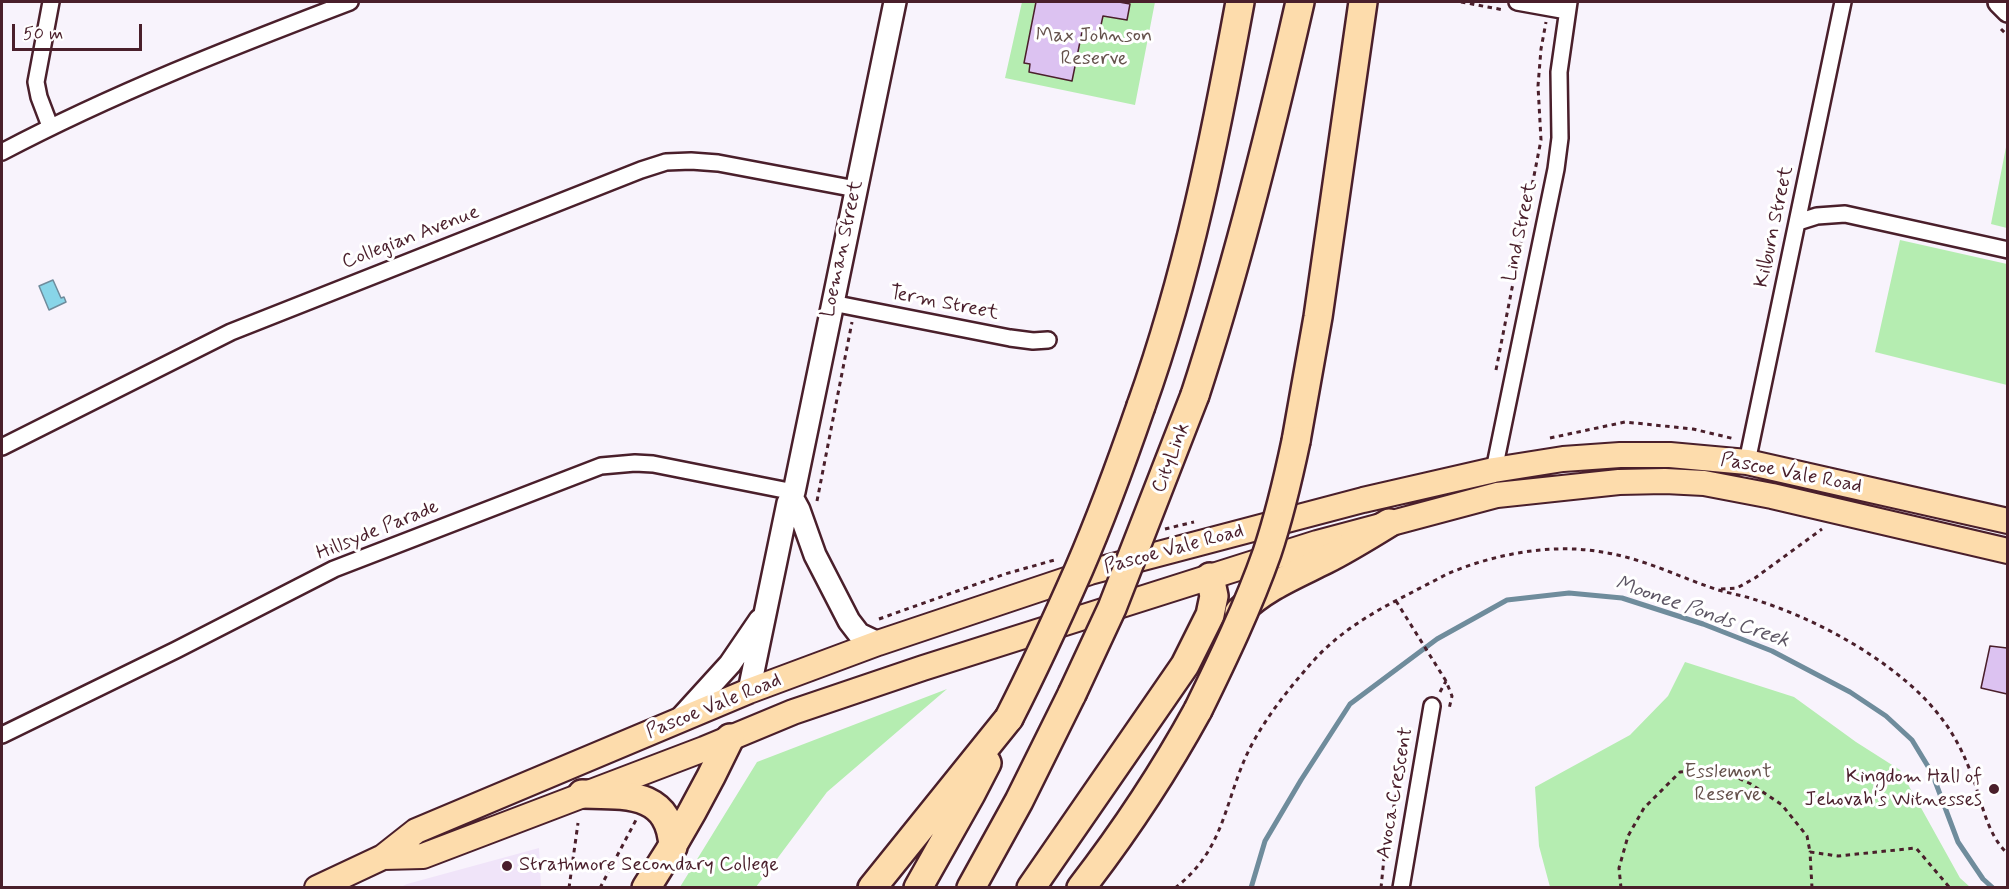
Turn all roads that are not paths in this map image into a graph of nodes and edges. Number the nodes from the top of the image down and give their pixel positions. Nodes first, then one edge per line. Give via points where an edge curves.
1 (51, 2) edge
2 (350, 2) edge
3 (895, 2) edge
4 (1240, 2) edge
5 (1300, 2) edge
6 (1363, 2) edge
7 (1517, 2) edge
8 (1842, 2) edge
9 (1999, 2) edge
10 (326, 6) edge
11 (1568, 6) edge
12 (2007, 11) edge
13 (50, 126) junction
14 (2, 152) edge
15 (856, 189) junction
16 (1798, 222) junction
17 (2007, 250) edge
18 (832, 303) junction
19 (1048, 340) dead end
20 (2, 447) edge
21 (1747, 462) junction
22 (1494, 470) junction
23 (793, 494) junction
24 (2007, 521) edge
25 (1389, 523) junction
26 (1181, 547) junction
27 (2007, 551) edge
28 (1210, 577) junction
29 (765, 613) junction
30 (877, 632) junction
31 (1185, 665) junction
32 (749, 692) junction
33 (1432, 706) dead end
34 (1009, 718) junction
35 (680, 720) junction
36 (2, 735) edge
37 (730, 738) junction
38 (582, 794) junction
39 (674, 846) junction
40 (383, 857) junction
41 (317, 888) edge
42 (646, 888) edge
43 (872, 888) edge
44 (918, 888) edge
45 (971, 888) edge
46 (1031, 888) edge
47 (1081, 888) edge
48 (1401, 888) edge

1 - 13 street via 36,82
2 - 10 street
3 - 15 street, Loeman Street
4 - 34 highway, bridge via 1196,220 1158,361 1080,567
5 - 45 highway, CityLink, bridge via 1242,242 1195,395 1112,608 1019,801
6 - 47 highway, bridge via 1296,441 1267,553 1228,650 1198,710 1140,807
7 - 11 street
8 - 16 street, Kilburn Street
9 - 12 street
10 - 13 street
11 - 22 street, Lind Street via 1558,72 1560,138 1556,170
13 - 14 street
15 - 18 street, Loeman Street
15 - 20 street, Collegian Avenue via 718,163 666,162 239,328
16 - 17 street via 1845,214
16 - 21 street, Kilburn Street
18 - 19 street, Term Street via 1010,338
18 - 23 street, Loeman Street
21 - 22 main road, Pascoe Vale Road via 1620,455
21 - 24 main road, Pascoe Vale Road
22 - 26 main road, Pascoe Vale Road
23 - 29 street, Loeman Street
23 - 30 street via 815,555 849,621 859,634
23 - 36 street, Hillsyde Parade via 653,464 601,466 334,569
25 - 27 main road, Pascoe Vale Road via 1497,495 1665,481 1704,483 1772,495
25 - 28 main road, Pascoe Vale Road
25 - 31 highway via 1254,597
26 - 28 main road
26 - 30 main road, Pascoe Vale Road
28 - 31 highway via 1215,596 1210,615
28 - 37 main road, Pascoe Vale Road via 923,668
29 - 32 street, Loeman Street
29 - 35 street via 730,664
30 - 32 main road, Pascoe Vale Road
31 - 46 highway
32 - 35 main road, Pascoe Vale Road
32 - 37 main road
33 - 48 street, Avoca Crescent
34 - 43 highway
34 - 44 highway
35 - 40 main road, Pascoe Vale Road via 416,831
37 - 38 main road, Pascoe Vale Road
37 - 39 highway
38 - 39 highway via 638,799 656,805 673,830
38 - 40 main road, Pascoe Vale Road via 423,856
39 - 42 highway
40 - 41 main road, Pascoe Vale Road

